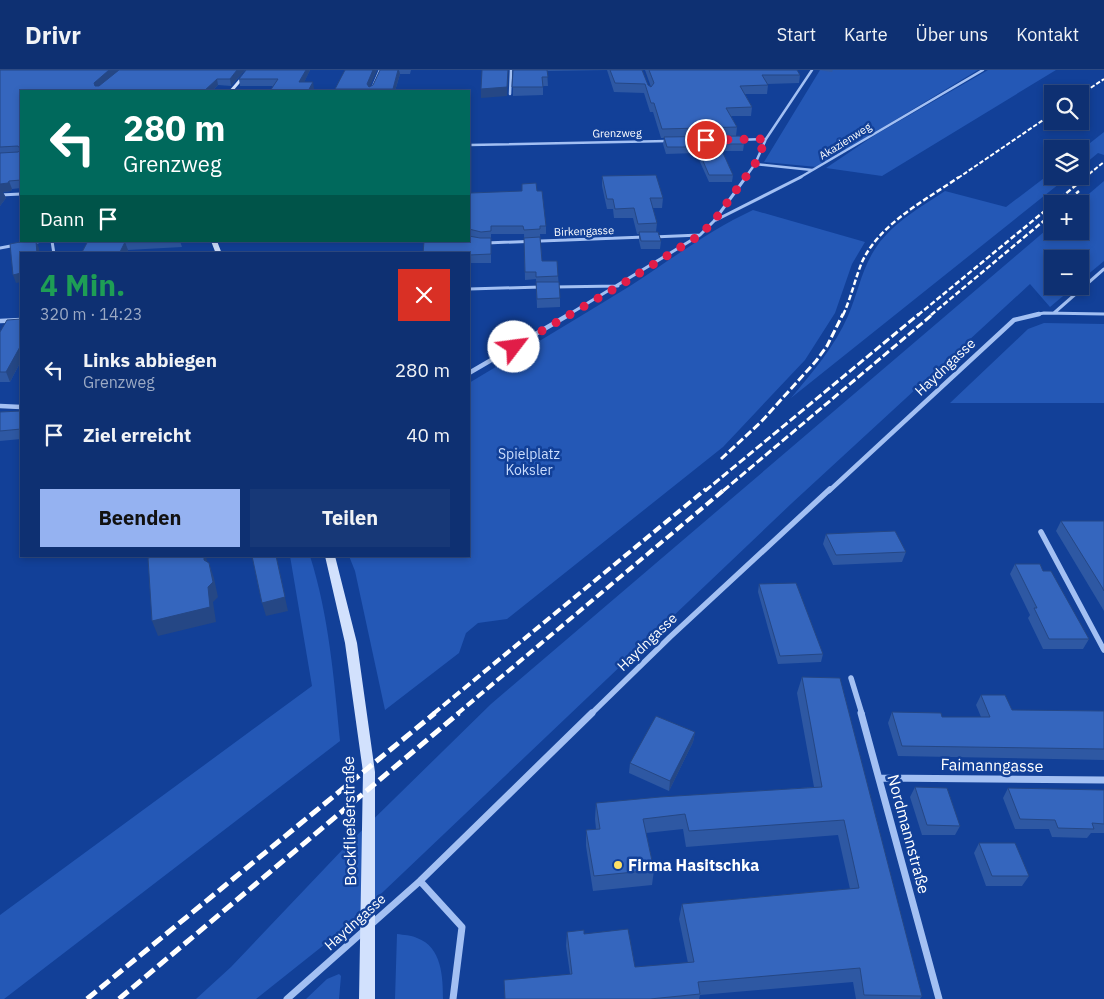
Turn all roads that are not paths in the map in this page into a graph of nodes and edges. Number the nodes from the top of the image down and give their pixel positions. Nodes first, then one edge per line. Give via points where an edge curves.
1 (249, 70) edge
2 (380, 70) edge
3 (511, 70) edge
4 (812, 70) edge
5 (983, 70) edge
6 (232, 90) edge
7 (371, 90) edge
8 (510, 94) edge
9 (766, 139) junction
10 (736, 140) edge
11 (677, 141) edge
12 (470, 145) edge
13 (755, 164) junction
14 (813, 171) junction
15 (20, 194) edge
16 (0, 195) edge
17 (714, 221) junction
18 (700, 235) junction
19 (36, 242) edge
20 (481, 243) edge
21 (0, 248) edge
22 (1104, 269) edge
23 (619, 286) junction
24 (470, 289) edge
25 (1054, 313) junction
26 (1104, 314) edge
27 (20, 320) edge
28 (0, 321) edge
29 (470, 372) edge
30 (0, 406) edge
31 (20, 407) edge
32 (1040, 532) dead end
33 (330, 557) edge
34 (1104, 650) edge
35 (851, 678) dead end
36 (880, 778) junction
37 (1104, 780) edge
38 (420, 881) junction
39 (367, 992) edge
40 (287, 999) edge
41 (453, 999) edge
42 (939, 999) edge

1 - 6 main road
2 - 7 street
3 - 8 street
4 - 9 street
5 - 14 street, Akazienweg
9 - 10 street
9 - 13 street
11 - 12 street, Grenzweg
13 - 14 street
13 - 17 street
14 - 17 street, Akazienweg
15 - 16 street
17 - 18 street
18 - 20 street, Birkengasse
18 - 23 street
19 - 21 street
22 - 25 street
23 - 24 street
23 - 29 street
25 - 26 street
25 - 38 street, Haydngasse via 1032,314 1014,320 720,590
27 - 28 street
30 - 31 street
32 - 34 street
33 - 39 main road, Bockfließerstraße via 351,643 369,772
35 - 36 street, Nordmannstraße
36 - 37 street, Faimanngasse
36 - 42 street, Nordmannstraße
38 - 40 street, Haydngasse
38 - 41 street via 462,927

